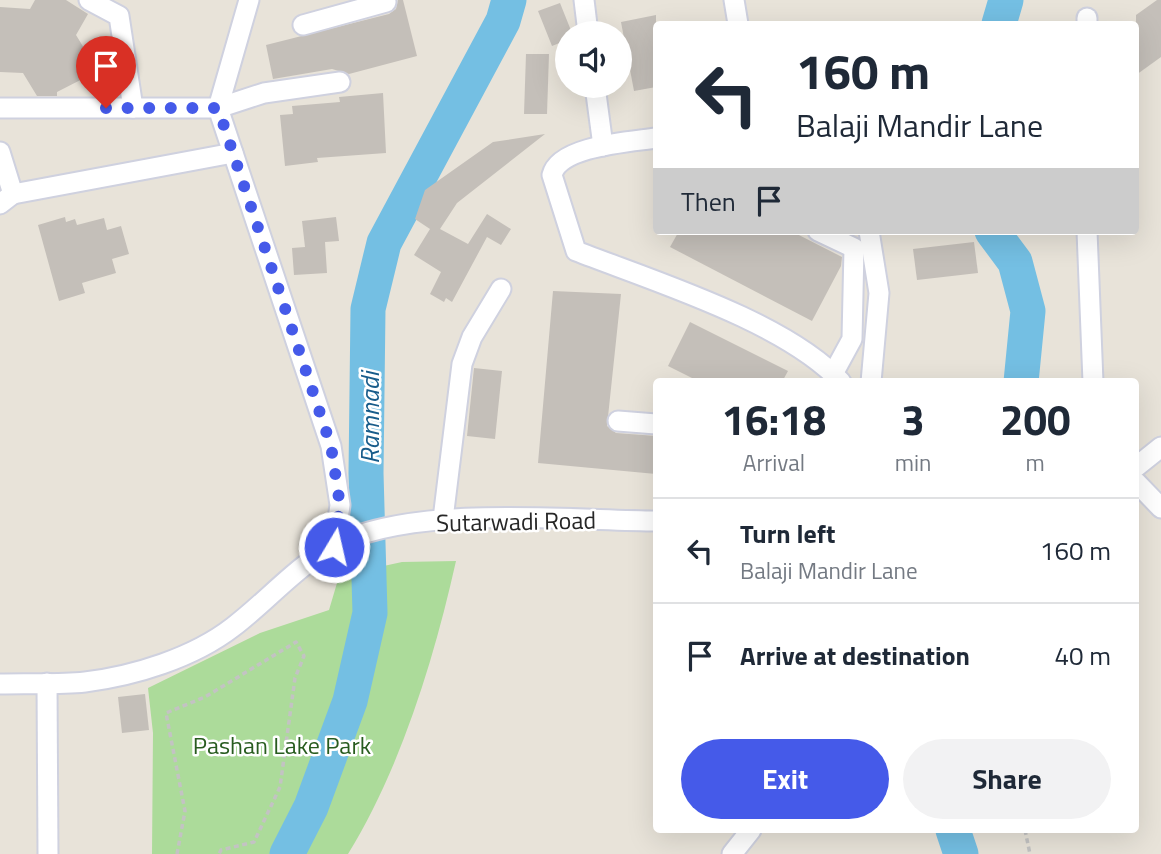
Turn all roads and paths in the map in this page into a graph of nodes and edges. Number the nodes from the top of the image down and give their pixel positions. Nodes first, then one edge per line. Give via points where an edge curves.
1 (89, 0) edge
2 (249, 0) edge
3 (584, 0) edge
4 (734, 0) edge
5 (389, 1) edge
6 (587, 21) edge
7 (738, 21) edge
8 (303, 25) dead end
9 (340, 82) dead end
10 (597, 98) edge
11 (0, 107) edge
12 (133, 108) junction
13 (218, 108) junction
14 (653, 138) edge
15 (603, 146) junction
16 (0, 152) edge
17 (233, 153) junction
18 (7, 199) edge
19 (826, 235) edge
20 (870, 235) edge
21 (1087, 235) edge
22 (501, 289) dead end
23 (837, 378) edge
24 (871, 378) edge
25 (1093, 378) edge
26 (618, 421) dead end
27 (653, 424) edge
28 (1161, 447) edge
29 (1139, 465) edge
30 (1139, 485) edge
31 (1161, 509) edge
32 (443, 519) junction
33 (653, 521) edge
34 (340, 543) junction
35 (47, 683) junction
36 (0, 684) edge
37 (749, 833) edge
38 (1026, 833) edge
39 (48, 854) edge
40 (177, 854) edge
41 (219, 854) edge
42 (732, 854) edge
43 (1030, 854) edge

1 - 12 street via 119,16
2 - 13 street
3 - 6 street
4 - 7 street
5 - 8 street
9 - 13 street via 264,93
10 - 15 street
11 - 12 street
12 - 13 street
13 - 17 street
14 - 15 street
15 - 23 street via 560,159 552,175 576,251 768,329 822,361
16 - 18 street
17 - 18 street
17 - 34 street via 331,446 340,505
19 - 23 street via 854,248 852,339
20 - 24 street via 879,293
21 - 25 street
22 - 32 street via 461,364
26 - 27 street
28 - 29 street
30 - 31 street
32 - 33 street, Sutarwadi Road
32 - 34 street, Sutarwadi Road
34 - 35 street, Sutarwadi Road via 315,557 231,629 186,653 143,670 85,682
35 - 36 street, Sutarwadi Road
35 - 39 street
37 - 42 street
38 - 43 path
40 - 41 path via 185,811 166,713 205,697 296,642 304,656 295,678 280,787 254,842

